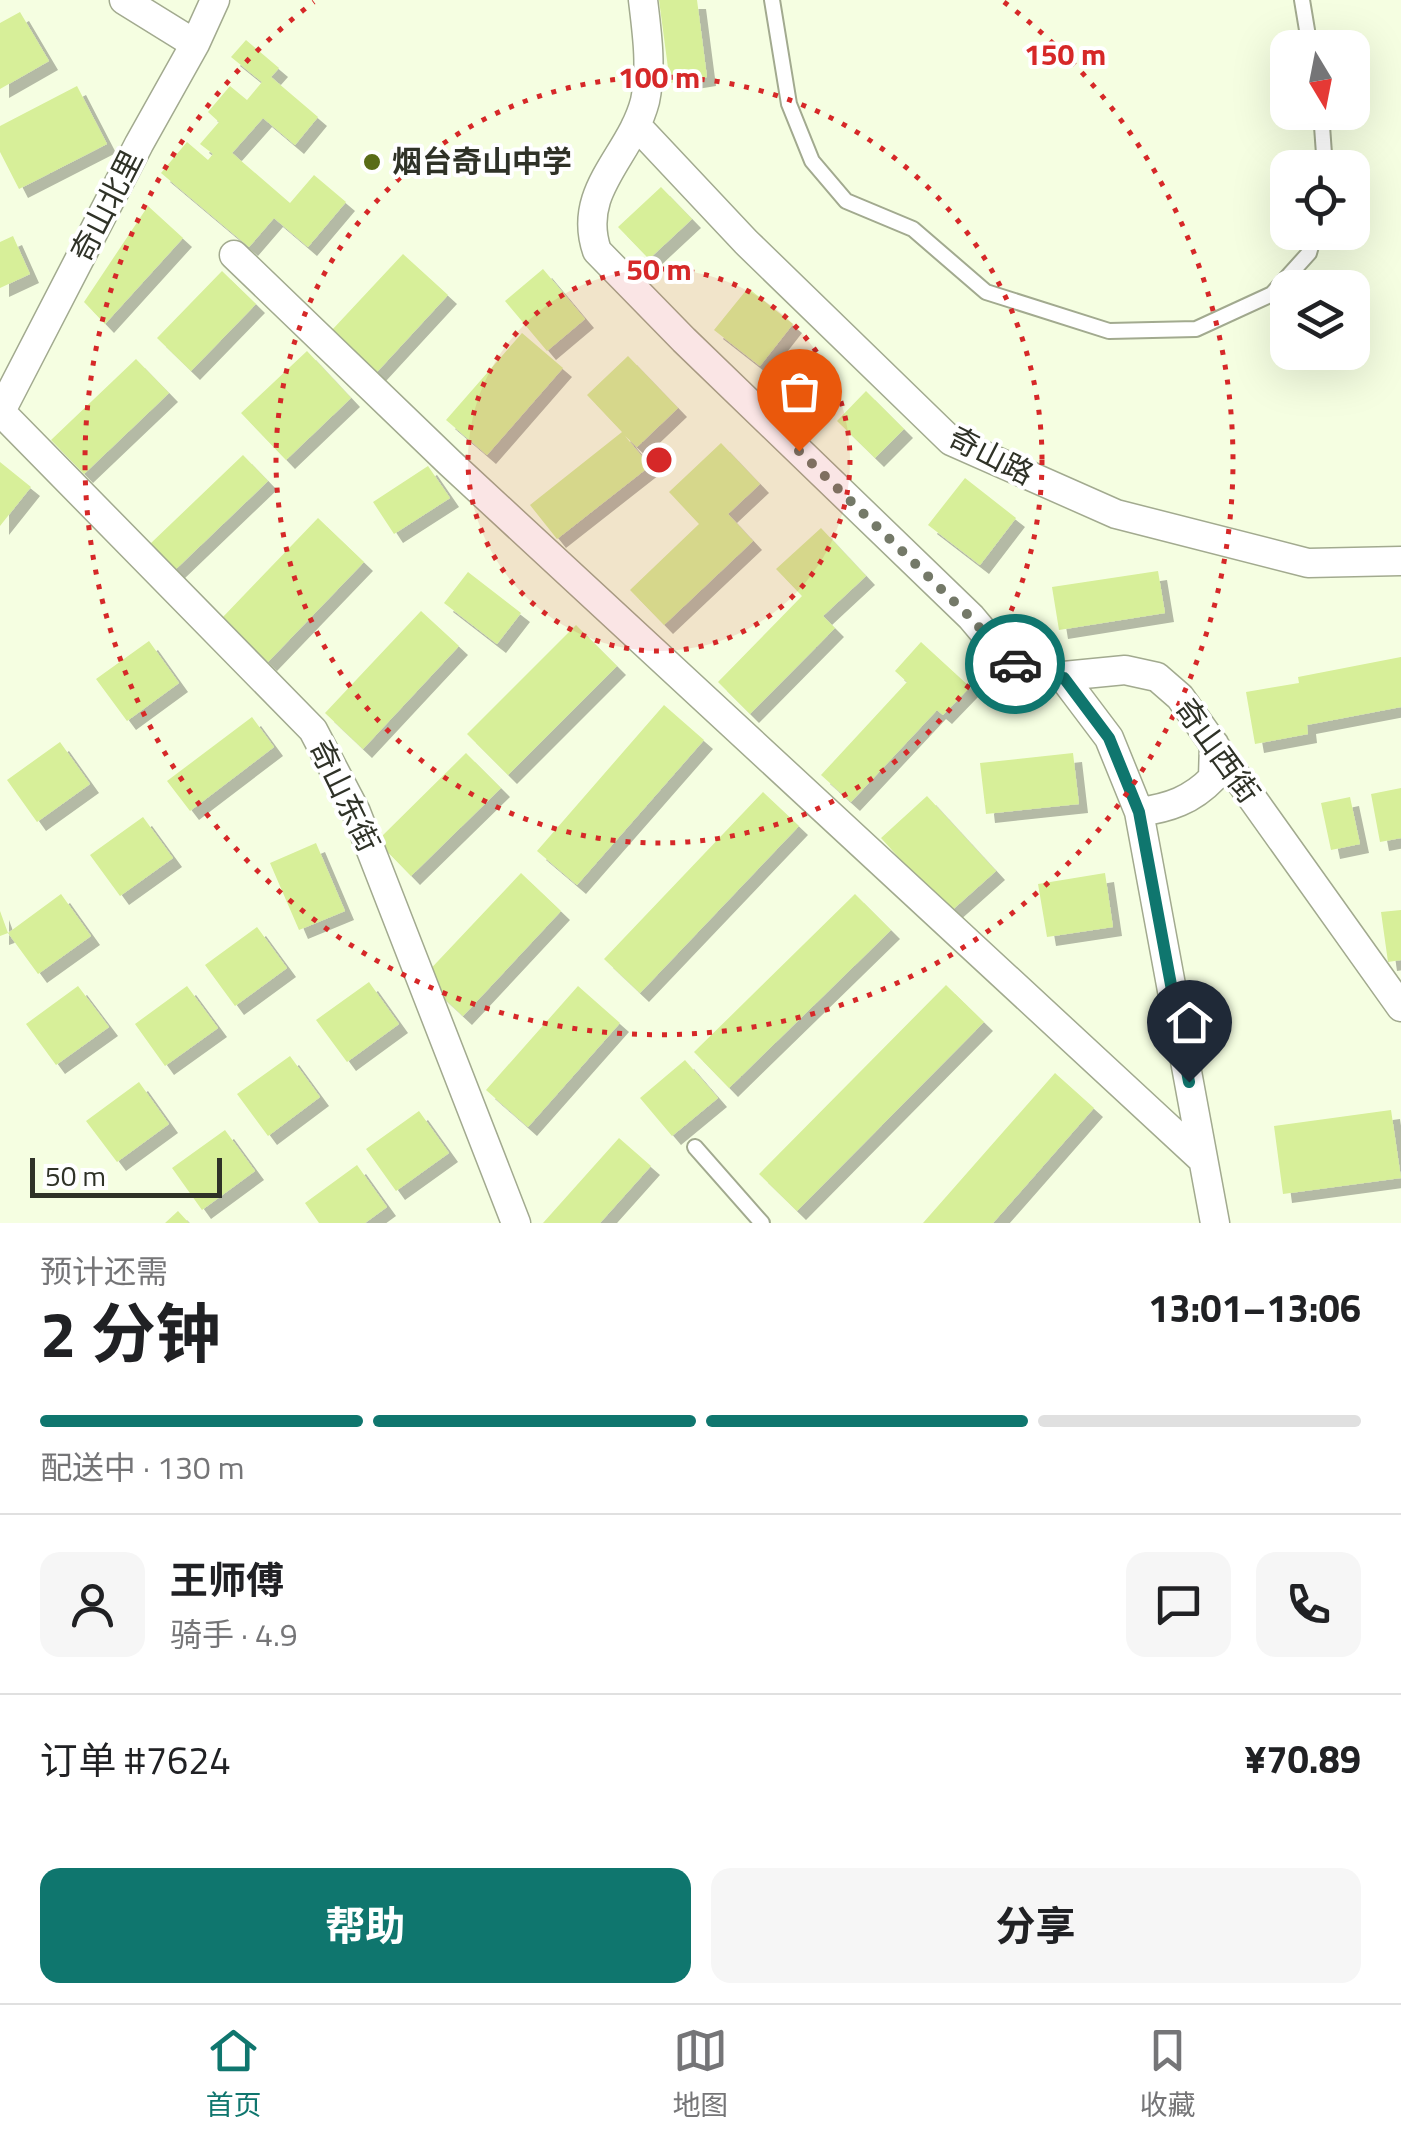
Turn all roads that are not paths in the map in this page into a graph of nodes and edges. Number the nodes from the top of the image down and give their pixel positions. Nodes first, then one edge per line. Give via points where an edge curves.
1 (124, 0) edge
2 (215, 0) edge
3 (643, 0) edge
4 (772, 0) edge
5 (1302, 0) edge
6 (1307, 30) edge
7 (196, 44) junction
8 (636, 124) junction
9 (1310, 250) edge
10 (234, 255) dead end
11 (0, 412) edge
12 (1401, 561) edge
13 (1064, 678) junction
14 (1214, 744) junction
15 (1139, 812) junction
16 (1401, 1007) edge
17 (694, 1147) dead end
18 (1203, 1160) junction
19 (516, 1223) edge
20 (762, 1223) edge
21 (1215, 1223) edge

1 - 7 street
2 - 7 street, 奇山北里
3 - 8 street, 奇山西街 via 648,79
4 - 9 lane via 789,104 812,161 846,201 913,229 986,292 1108,331 1196,328 1272,294
5 - 6 lane
7 - 11 street, 奇山北里
8 - 12 street, 奇山路 via 746,242 951,441 1116,514 1308,563
8 - 13 street, 奇山西街 via 596,197 591,234 597,251 1008,660 1043,678
10 - 18 street
11 - 19 street, 奇山东街 via 313,730 356,812
13 - 14 street, 奇山西街 via 1126,670 1158,677
13 - 15 street via 1109,738
14 - 15 street via 1213,778 1199,792 1170,808
14 - 16 street, 奇山西街
15 - 18 street
17 - 20 lane
18 - 21 street

